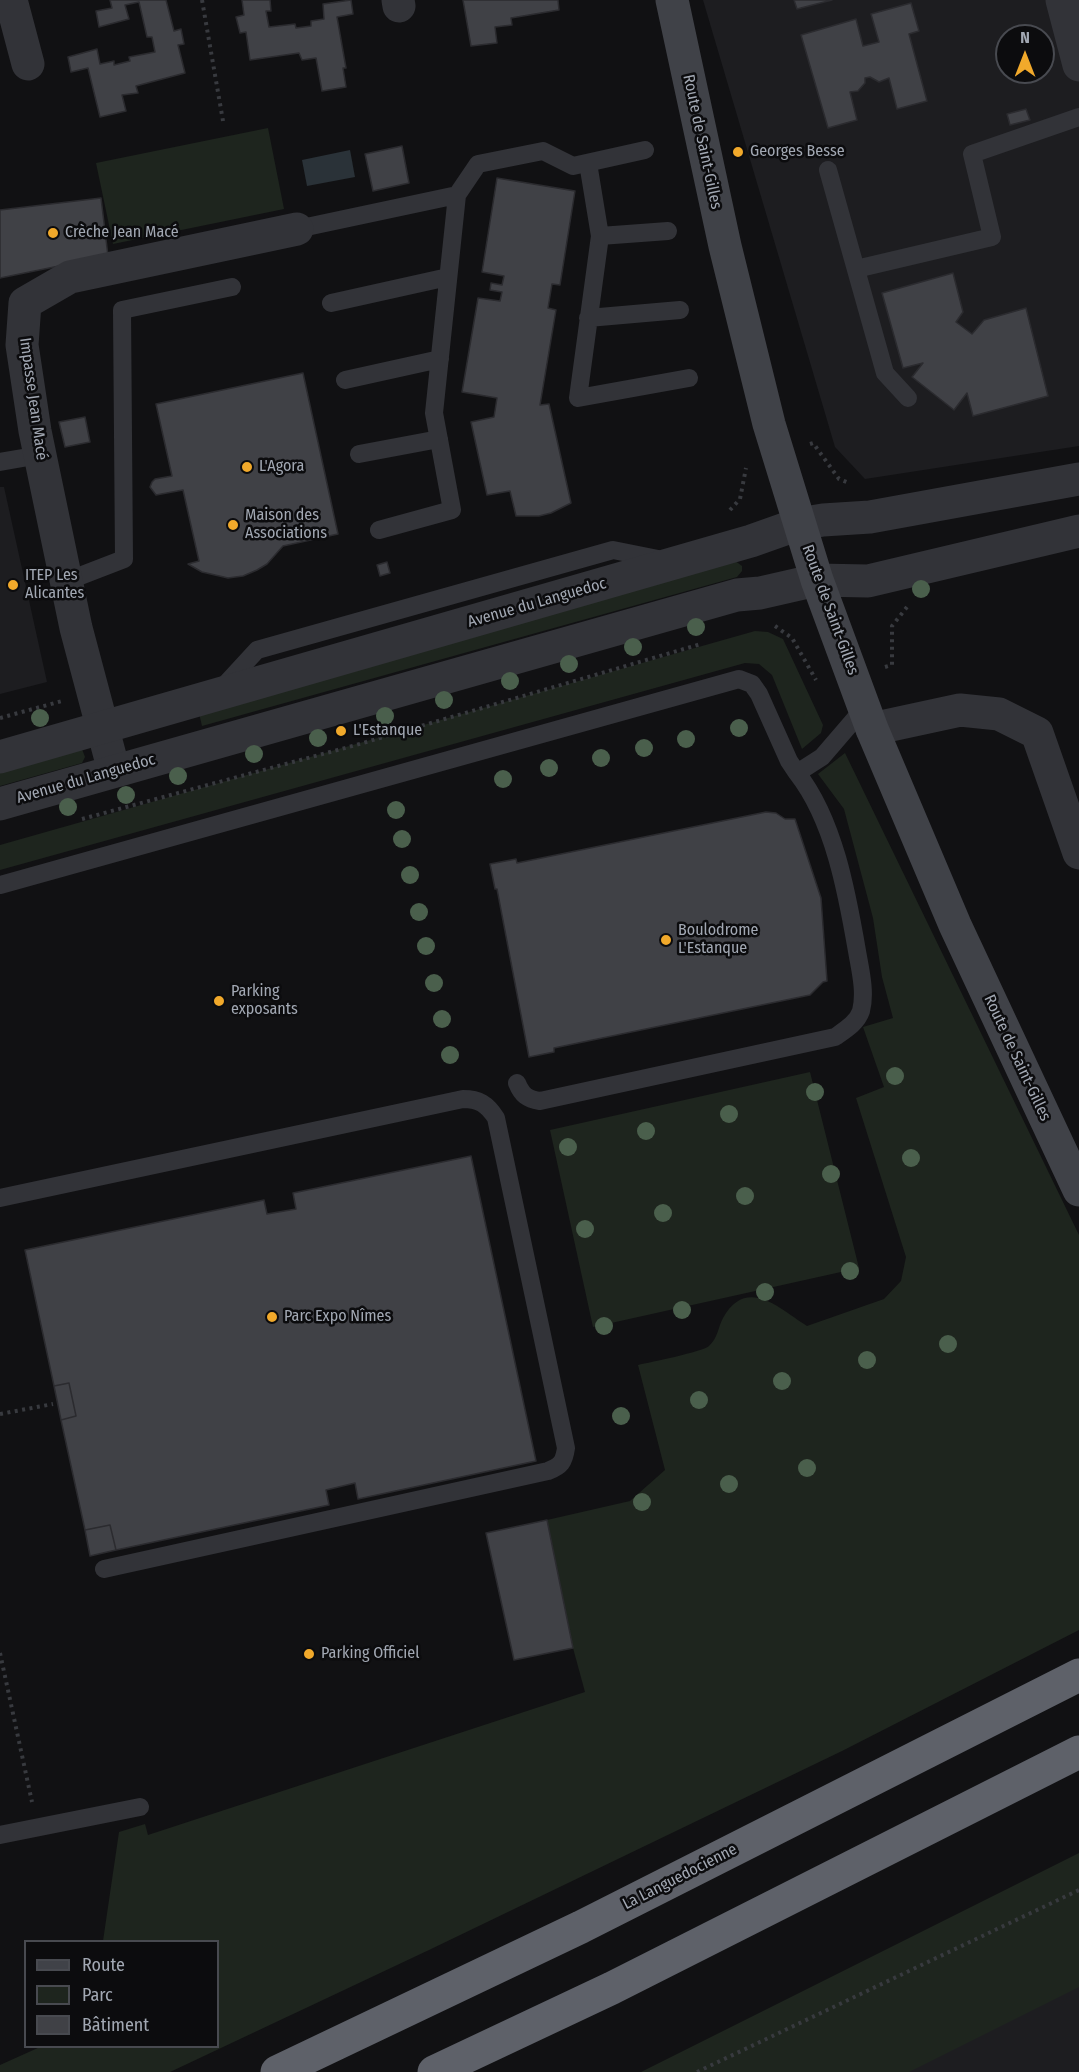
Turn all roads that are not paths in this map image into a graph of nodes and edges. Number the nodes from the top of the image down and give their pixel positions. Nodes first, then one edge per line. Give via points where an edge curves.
1 (11, 0) edge
2 (672, 0) edge
3 (1062, 0) edge
4 (28, 64) dead end
5 (1079, 65) edge
6 (1079, 117) edge
7 (645, 150) dead end
8 (588, 163) junction
9 (828, 170) dead end
10 (457, 195) junction
11 (297, 229) joint
12 (668, 231) dead end
13 (600, 236) junction
14 (856, 269) junction
15 (448, 277) junction
16 (232, 287) dead end
17 (331, 303) dead end
18 (680, 310) dead end
19 (588, 318) junction
20 (440, 359) junction
21 (689, 378) dead end
22 (345, 380) dead end
23 (908, 398) dead end
24 (439, 439) junction
25 (359, 454) dead end
26 (40, 455) junction
27 (0, 462) edge
28 (1079, 479) edge
29 (799, 524) junction
30 (379, 530) dead end
31 (1079, 531) edge
32 (817, 580) junction
33 (66, 581) junction
34 (864, 704) junction
35 (102, 728) junction
36 (0, 757) edge
37 (114, 771) junction
38 (797, 773) junction
39 (0, 804) edge
40 (1079, 853) edge
41 (0, 885) edge
42 (517, 1083) dead end
43 (1079, 1190) edge
44 (0, 1197) edge
45 (104, 1569) dead end
46 (1079, 1675) edge
47 (1079, 1752) edge
48 (140, 1807) dead end
49 (0, 1835) edge
50 (277, 2072) edge
51 (434, 2072) edge

1 - 4 street
2 - 29 main road, Route de Saint-Gilles via 727,257
3 - 5 street
6 - 14 lane via 972,154 992,237
7 - 8 lane
8 - 10 lane via 573,166 543,151 478,164
8 - 13 lane
9 - 14 lane
10 - 11 lane
10 - 15 lane
11 - 26 street, Impasse Jean Macé via 70,278 25,303 22,345
12 - 13 lane
13 - 19 lane
14 - 23 lane via 885,373
15 - 17 lane
15 - 20 lane
16 - 33 lane via 122,310 124,559
18 - 19 lane
19 - 21 lane via 578,398
20 - 22 lane
20 - 24 lane via 434,413
24 - 25 lane
24 - 30 lane via 452,510
26 - 27 lane
26 - 33 street, Impasse Jean Macé
28 - 29 street, Avenue du Languedoc via 870,517
29 - 32 main road, Route de Saint-Gilles
29 - 35 street, Avenue du Languedoc
31 - 32 street, Avenue du Languedoc via 886,578
32 - 34 main road, Route de Saint-Gilles
32 - 37 street, Avenue du Languedoc via 737,595
33 - 35 street, Impasse Jean Macé
34 - 38 lane via 822,757
34 - 40 street via 999,714 1037,733
34 - 43 main road, Route de Saint-Gilles via 955,926
35 - 36 street, Avenue du Languedoc
35 - 37 street, Impasse Jean Macé
37 - 39 street, Avenue du Languedoc
38 - 41 lane via 785,755 759,694 752,684 739,679
38 - 42 lane via 815,799 845,885 862,1000 860,1013 850,1027 836,1037 540,1101 522,1095
44 - 45 lane via 463,1099 476,1099 489,1107 496,1118 566,1448 558,1467
46 - 50 highway, La Languedocienne via 581,1927
47 - 51 highway via 622,1983
48 - 49 lane

